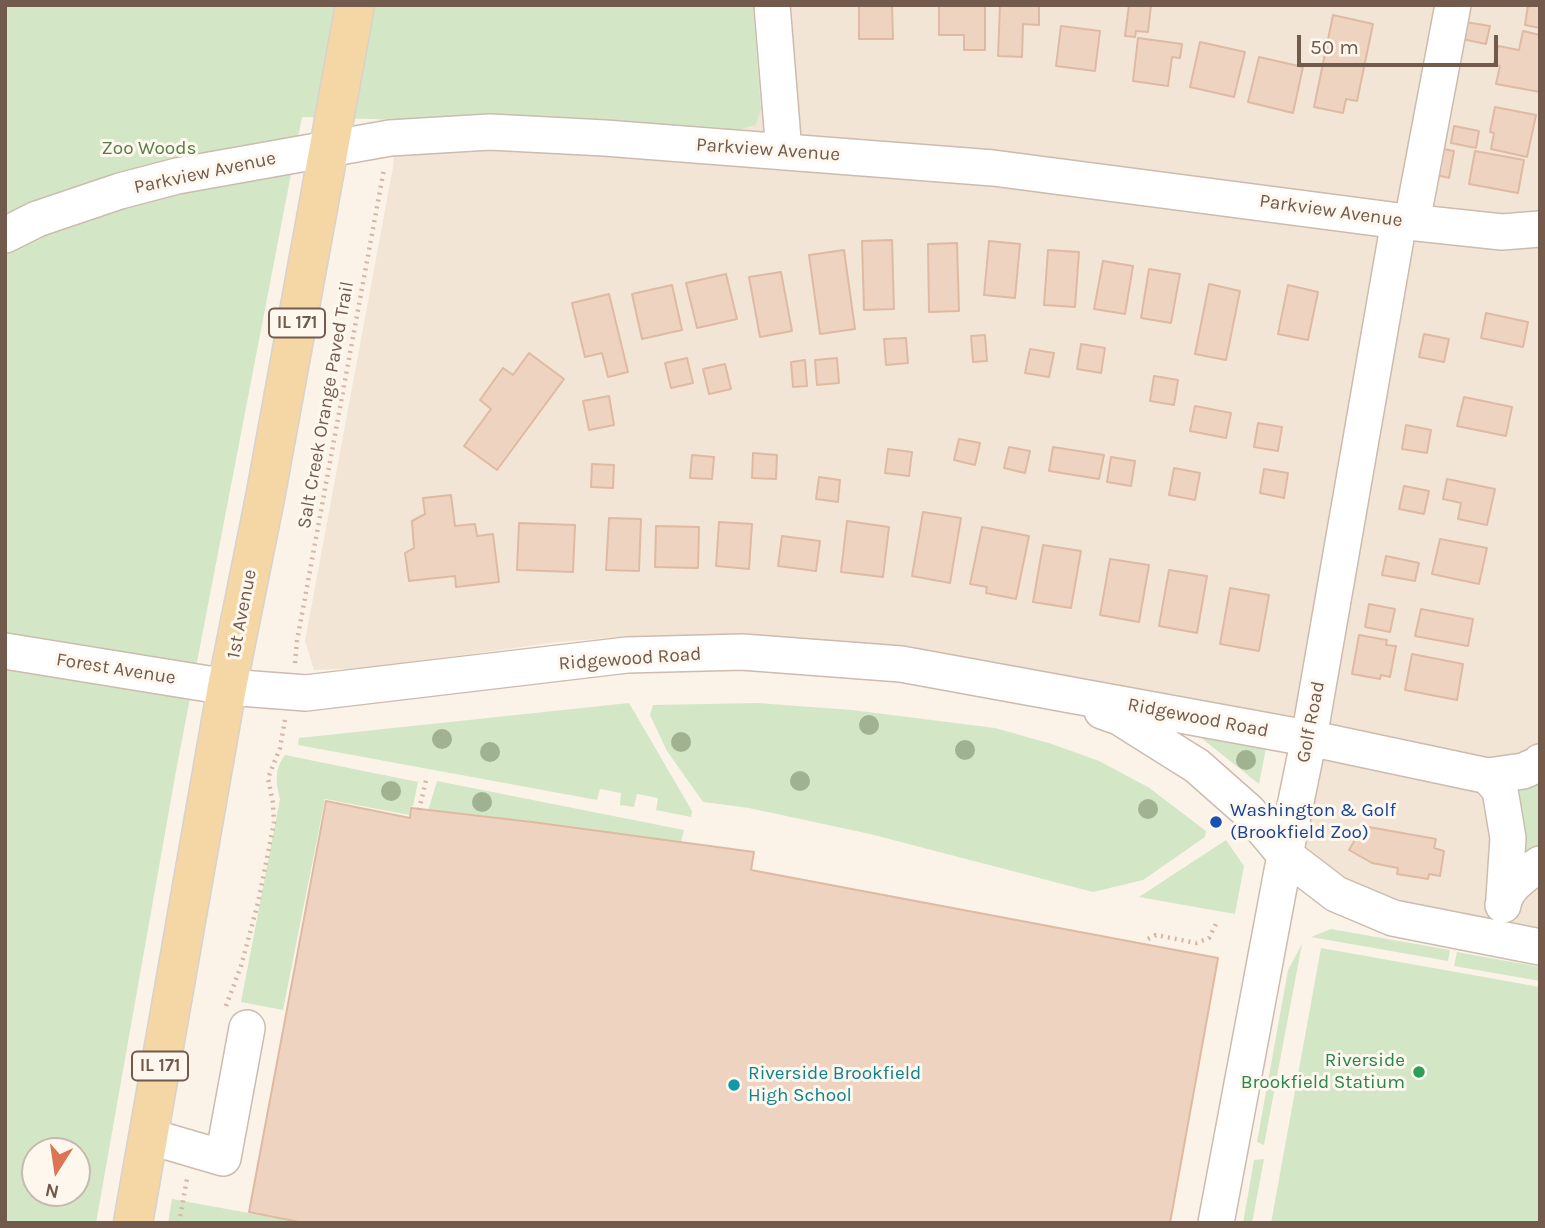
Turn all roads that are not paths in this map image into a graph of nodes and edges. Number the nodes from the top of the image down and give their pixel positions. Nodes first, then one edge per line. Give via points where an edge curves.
1 (355, 5) edge
2 (772, 5) edge
3 (1453, 5) edge
4 (330, 148) junction
5 (784, 152) junction
6 (1406, 221) junction
7 (1540, 229) edge
8 (5, 235) edge
9 (5, 651) edge
10 (227, 687) junction
11 (1031, 687) junction
12 (1308, 738) junction
13 (1540, 762) edge
14 (1488, 776) junction
15 (1285, 855) junction
16 (1540, 864) edge
17 (1504, 898) junction
18 (1498, 939) junction
19 (1540, 947) edge
20 (236, 1022) road end
21 (148, 1136) junction
22 (133, 1223) edge
23 (1216, 1223) edge

1 - 4 main road, 1st Avenue / IL 171
2 - 5 street
3 - 6 street, Golf Road
4 - 5 street, Parkview Avenue via 390,138 490,132
4 - 8 street, Parkview Avenue via 120,191 37,219
4 - 10 main road, 1st Avenue / IL 171
5 - 6 street, Parkview Avenue via 993,168
6 - 7 street, Parkview Avenue via 1502,232
6 - 12 street, Golf Road
9 - 10 street, Forest Avenue
10 - 11 street, Ridgewood Road via 306,693 627,655 742,652 901,664
10 - 21 main road, 1st Avenue / IL 171
11 - 12 street, Ridgewood Road
11 - 15 street, Ridgewood Road via 1119,717 1197,766 1248,811
12 - 14 street, Ridgewood Road
12 - 15 street, Golf Road
13 - 14 street, Ridgewood Road via 1523,771
14 - 17 street via 1500,790 1508,838
15 - 18 street, Ridgewood Road via 1336,894 1393,918
15 - 23 street, Golf Road
16 - 17 street via 1520,878
17 - 18 street
18 - 19 street, Ridgewood Road
20 - 21 street via 223,1158
21 - 22 main road, 1st Avenue / IL 171

